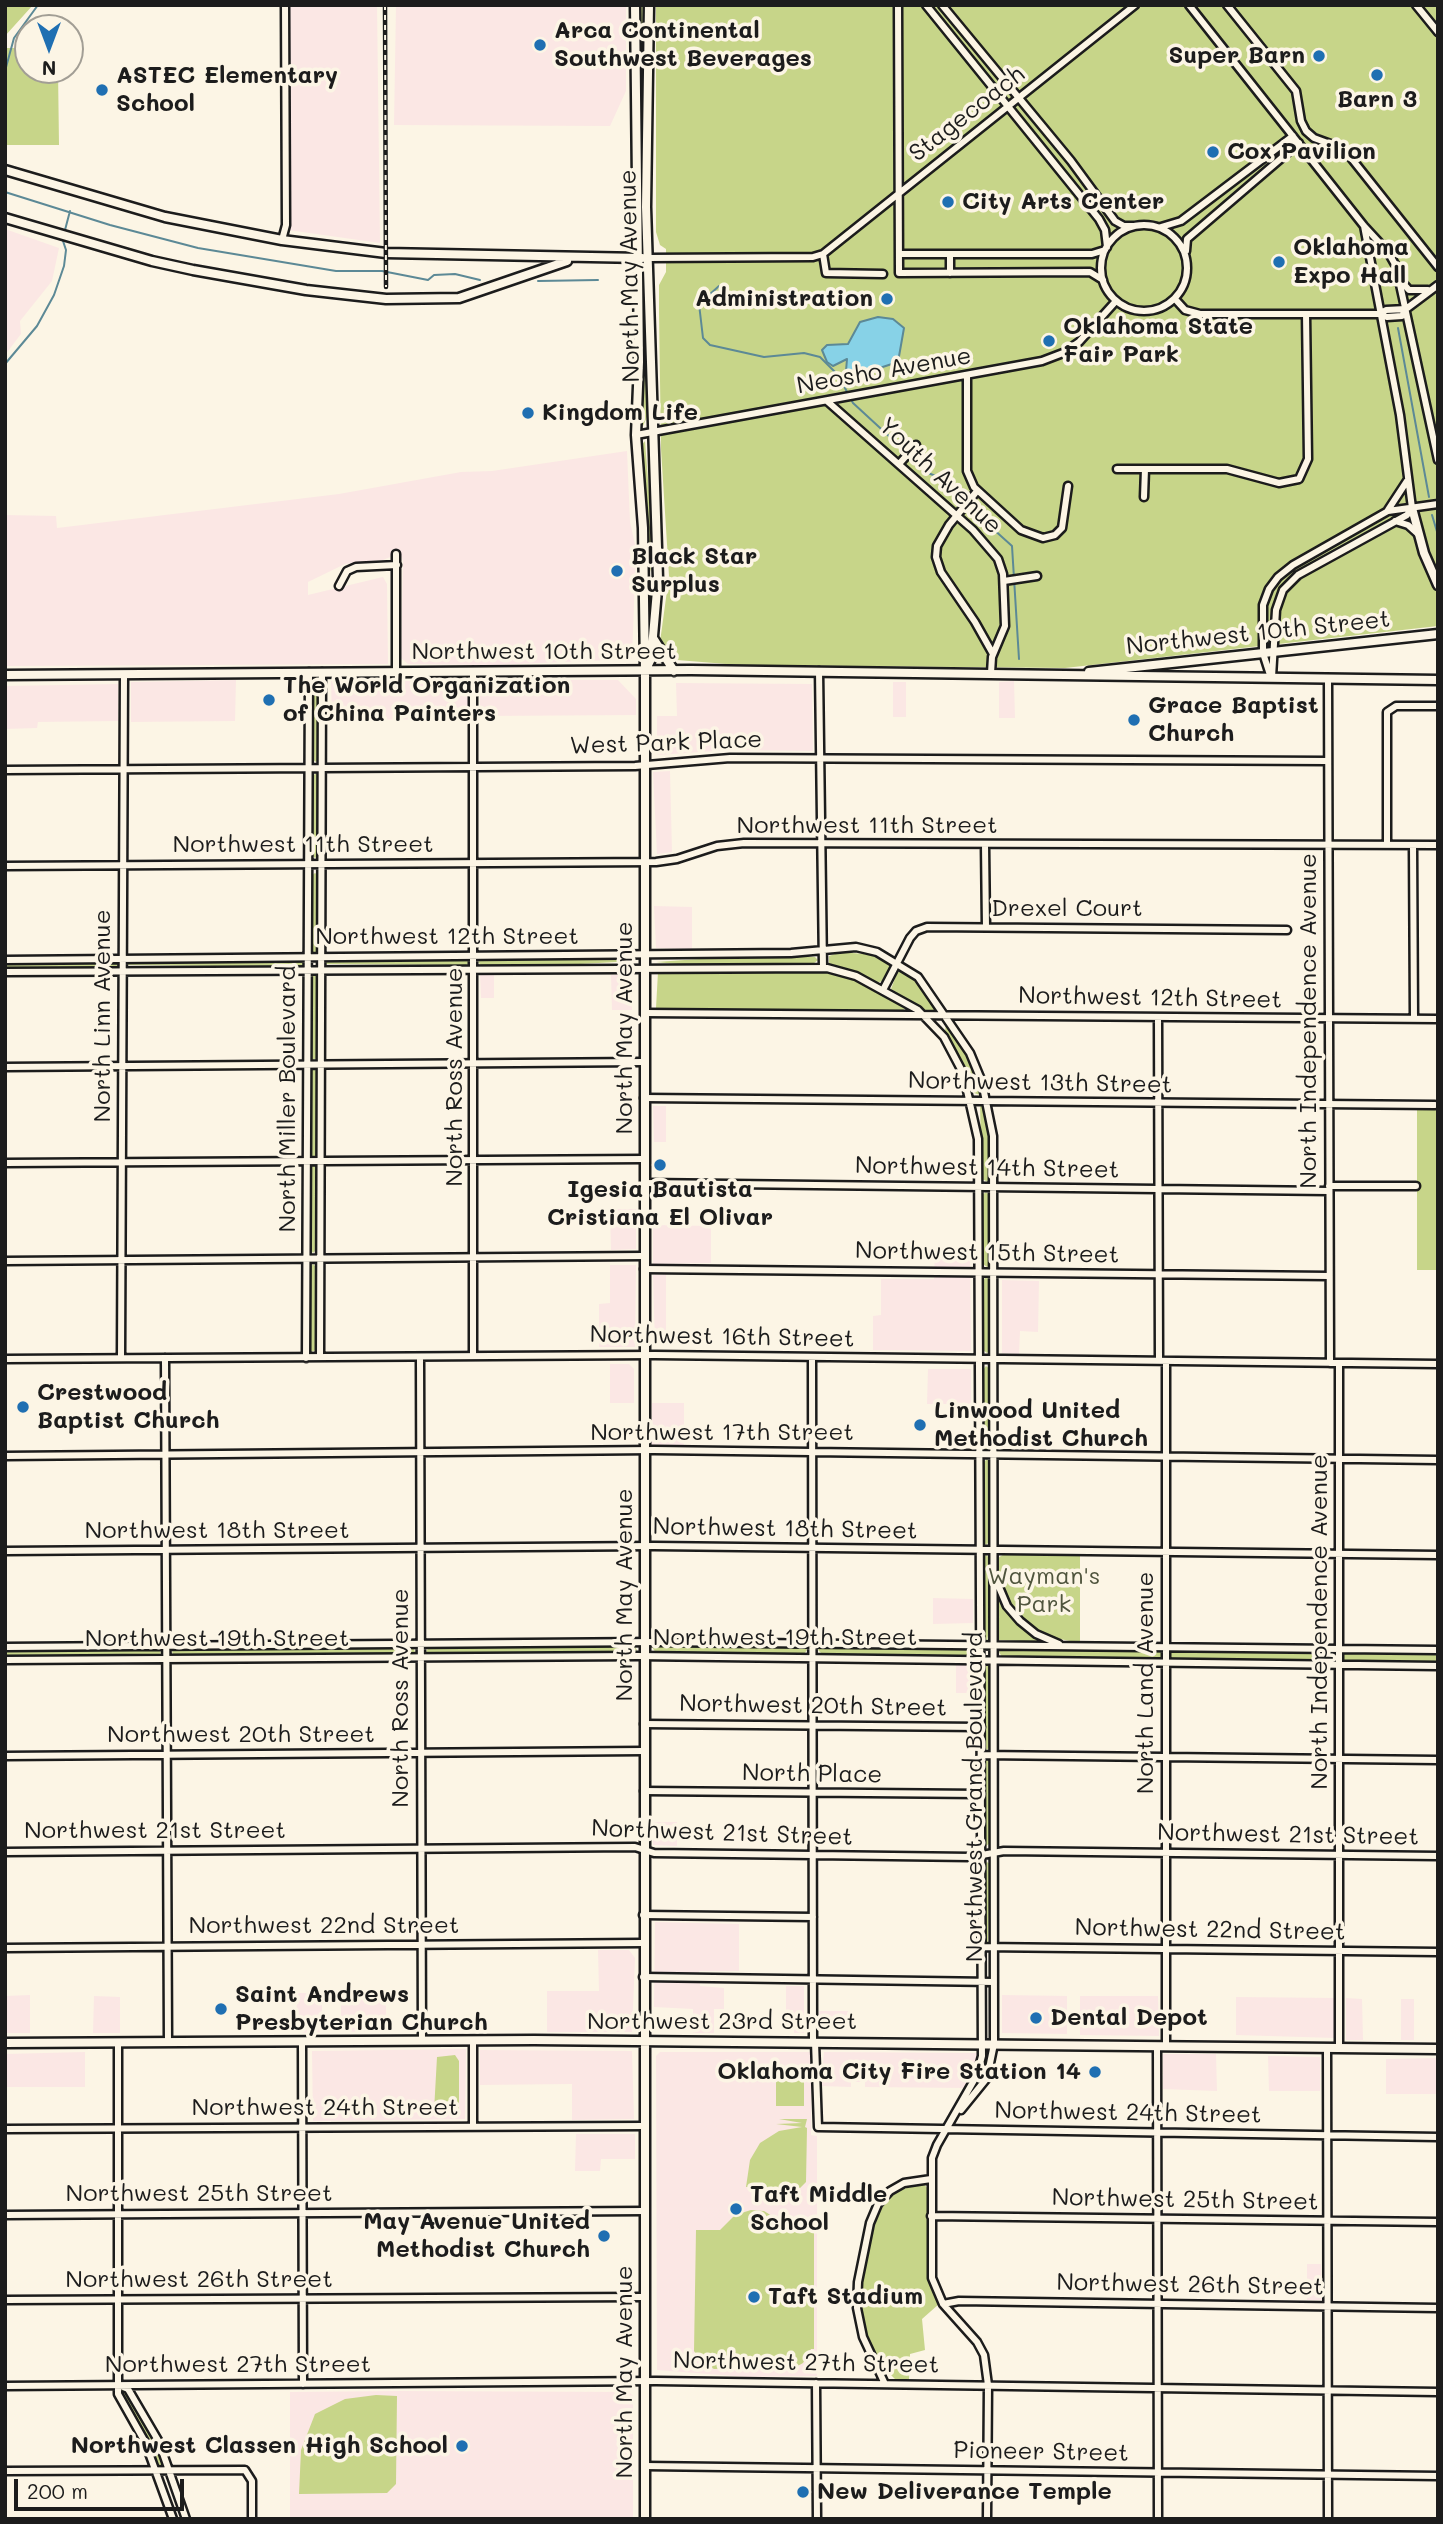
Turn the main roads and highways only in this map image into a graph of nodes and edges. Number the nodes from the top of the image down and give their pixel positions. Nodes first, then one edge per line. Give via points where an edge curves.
1 (635, 5) edge
2 (649, 5) edge
3 (5, 170) edge
4 (5, 218) edge
5 (637, 258) junction
6 (648, 258) junction
7 (573, 259) junction
8 (1412, 508) road end
9 (644, 579) junction
10 (658, 579) junction
11 (1438, 585) edge
12 (1434, 634) edge
13 (653, 637) junction
14 (645, 671) junction
15 (674, 671) junction
16 (1083, 673) junction
17 (5, 675) edge
18 (1438, 680) edge
19 (644, 2041) junction
20 (5, 2043) edge
21 (1438, 2049) edge
22 (645, 2519) edge

1 - 5 main road, North May Avenue
2 - 6 main road, North May Avenue
3 - 7 main road via 165,217 282,240 386,253
4 - 7 main road via 193,270 386,299 469,296
5 - 6 main road
5 - 7 main road
5 - 9 main road, North May Avenue via 636,435
6 - 10 main road, North May Avenue
8 - 11 main road
9 - 10 main road
9 - 14 main road, North May Avenue
10 - 13 main road, North May Avenue
12 - 16 main road, Northwest 10th Street
13 - 14 main road, North May Avenue
13 - 15 main road
14 - 15 main road, Northwest 10th Street
14 - 17 main road, Northwest 10th Street
14 - 19 main road, North May Avenue
15 - 16 main road, Northwest 10th Street
16 - 18 main road, Northwest 10th Street via 1106,677
19 - 20 main road, Northwest 23rd Street
19 - 21 main road, Northwest 23rd Street
19 - 22 main road, North May Avenue

